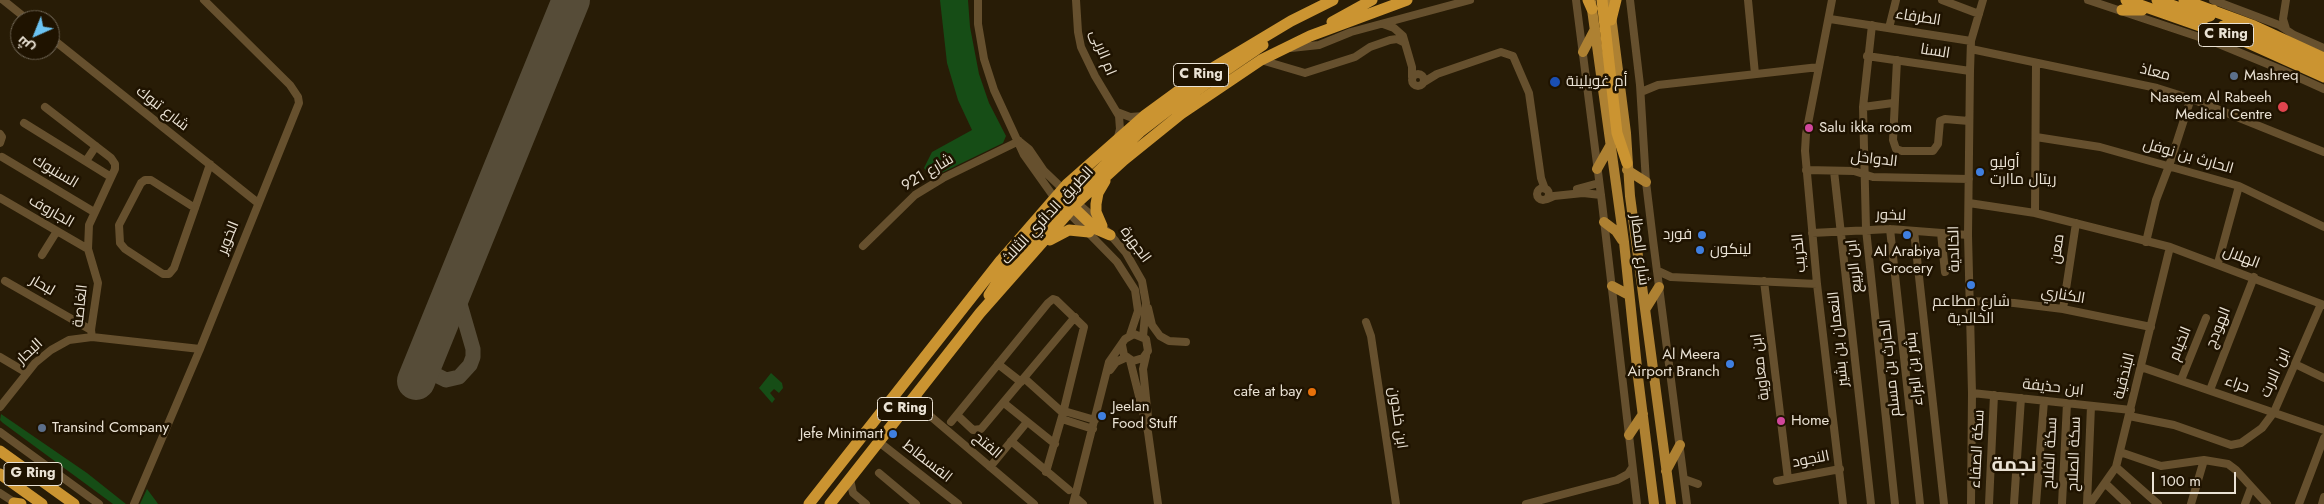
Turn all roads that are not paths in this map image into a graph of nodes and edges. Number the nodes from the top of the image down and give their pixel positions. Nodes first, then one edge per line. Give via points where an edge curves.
1 (3, 0) edge
2 (204, 0) edge
3 (978, 0) edge
4 (1076, 0) edge
5 (1333, 0) edge
6 (1372, 0) edge
7 (1407, 0) edge
8 (1470, 0) edge
9 (1576, 0) edge
10 (1602, 0) edge
11 (1610, 0) edge
12 (1616, 0) edge
13 (1630, 0) edge
14 (1748, 0) edge
15 (1832, 0) edge
16 (1896, 0) edge
17 (1942, 0) edge
18 (1983, 0) edge
19 (2088, 0) edge
20 (2157, 0) edge
21 (2184, 0) edge
22 (2286, 0) edge
23 (1590, 3) edge
24 (211, 4) edge
25 (2124, 5) edge
26 (2213, 5) edge
27 (16, 10) edge
28 (2284, 12) junction
29 (1979, 14) junction
30 (1830, 19) junction
31 (1611, 20) junction
32 (1291, 21) junction
33 (2273, 23) junction
34 (1383, 24) junction
35 (1872, 25) junction
36 (2254, 26) junction
37 (1889, 28) junction
38 (1595, 29) junction
39 (2286, 29) junction
40 (2219, 33) junction
41 (1310, 36) junction
42 (1405, 43) junction
43 (60, 45) edge
44 (1971, 45) junction
45 (2324, 48) edge
46 (1282, 50) junction
47 (1583, 52) junction
48 (1867, 56) junction
49 (2324, 58) edge
50 (1261, 60) junction
51 (1897, 60) junction
52 (2036, 63) junction
53 (1820, 67) junction
54 (2300, 67) junction
55 (2324, 68) edge
56 (2282, 70) junction
57 (1970, 71) junction
58 (1755, 74) junction
59 (2324, 77) edge
60 (1640, 78) junction
61 (1658, 85) junction
62 (2324, 89) edge
63 (1641, 92) junction
64 (2191, 98) junction
65 (1893, 104) junction
66 (1863, 106) junction
67 (45, 107) dead end
68 (1117, 112) junction
69 (1144, 116) junction
70 (1969, 121) junction
71 (24, 123) dead end
72 (0, 134) edge
73 (2036, 137) junction
74 (1118, 138) junction
75 (1019, 141) junction
76 (0, 143) edge
77 (96, 146) junction
78 (1610, 146) junction
79 (2324, 152) edge
80 (2, 157) dead end
81 (86, 161) junction
82 (210, 164) junction
83 (1627, 166) junction
84 (2170, 166) junction
85 (1597, 169) junction
86 (1806, 170) junction
87 (1834, 170) junction
88 (1111, 171) junction
89 (1863, 174) junction
90 (111, 177) junction
91 (1969, 178) junction
92 (1646, 182) junction
93 (1599, 183) junction
94 (2238, 186) junction
95 (1544, 189) junction
96 (1601, 195) junction
97 (0, 198) edge
98 (1066, 201) junction
99 (258, 203) junction
100 (1968, 203) junction
101 (195, 208) junction
102 (94, 212) junction
103 (2036, 212) junction
104 (1604, 222) junction
105 (2076, 223) junction
106 (1102, 226) junction
107 (2324, 227) edge
108 (1866, 229) junction
109 (1890, 230) junction
110 (57, 231) junction
111 (1840, 231) junction
112 (1914, 231) junction
113 (1089, 232) junction
114 (1812, 233) junction
115 (1941, 233) junction
116 (1110, 235) junction
117 (1968, 235) junction
118 (1624, 242) junction
119 (2146, 242) junction
120 (863, 246) dead end
121 (1038, 247) junction
122 (2170, 247) junction
123 (88, 250) junction
124 (42, 255) dead end
125 (2218, 263) junction
126 (1658, 271) junction
127 (1945, 272) dead end
128 (1671, 277) junction
129 (2254, 277) junction
130 (5, 281) dead end
131 (1764, 281) junction
132 (1817, 284) junction
133 (1612, 286) junction
134 (1660, 286) junction
135 (1629, 295) junction
136 (1969, 301) junction
137 (1146, 303) junction
138 (2323, 304) edge
139 (1646, 308) junction
140 (2063, 309) junction
141 (980, 313) junction
142 (1075, 317) junction
143 (2206, 318) dead end
144 (1369, 322) dead end
145 (2151, 326) junction
146 (92, 333) junction
147 (1130, 335) junction
148 (1144, 337) junction
149 (1186, 342) dead end
150 (1122, 345) junction
151 (200, 349) junction
152 (1146, 356) junction
153 (0, 357) edge
154 (1128, 359) junction
155 (998, 364) junction
156 (2295, 364) junction
157 (2141, 366) junction
158 (26, 373) junction
159 (1106, 378) junction
160 (2324, 378) edge
161 (1022, 380) junction
162 (2181, 380) junction
163 (2210, 390) junction
164 (919, 391) junction
165 (1972, 393) junction
166 (1994, 395) junction
167 (2021, 398) junction
168 (2044, 400) junction
169 (1004, 402) junction
170 (2067, 403) junction
171 (2091, 406) junction
172 (0, 407) edge
173 (922, 409) junction
174 (903, 411) junction
175 (2274, 412) junction
176 (2130, 413) junction
177 (1063, 414) junction
178 (957, 415) junction
179 (1643, 416) junction
180 (951, 422) dead end
181 (1027, 422) junction
182 (1094, 425) junction
183 (2324, 430) edge
184 (0, 432) edge
185 (1148, 432) junction
186 (1630, 435) junction
187 (2324, 438) edge
188 (1011, 441) junction
189 (879, 442) junction
190 (2241, 443) joint
191 (1055, 444) junction
192 (1680, 445) junction
193 (0, 451) edge
194 (2120, 452) junction
195 (2204, 460) junction
196 (990, 467) junction
197 (2116, 467) junction
198 (1632, 468) junction
199 (1840, 468) junction
200 (1666, 471) junction
201 (1046, 472) junction
202 (879, 473) dead end
203 (0, 474) edge
204 (850, 479) junction
205 (1684, 479) junction
206 (1788, 479) junction
207 (1617, 480) junction
208 (1777, 481) dead end
209 (1698, 484) dead end
210 (2106, 484) junction
211 (1634, 486) junction
212 (2251, 488) junction
213 (1069, 490) dead end
214 (0, 493) edge
215 (855, 495) junction
216 (2324, 497) edge
217 (833, 501) edge
218 (1074, 501) edge
219 (1970, 502) edge
220 (17, 504) edge
221 (42, 504) edge
222 (74, 504) edge
223 (99, 504) edge
224 (134, 504) edge
225 (809, 504) edge
226 (866, 504) edge
227 (916, 504) edge
228 (958, 504) edge
229 (1034, 504) edge
230 (1083, 504) edge
231 (1158, 504) edge
232 (1396, 504) edge
233 (1526, 504) edge
234 (1637, 504) edge
235 (1654, 504) edge
236 (1661, 504) edge
237 (1671, 504) edge
238 (1687, 504) edge
239 (1843, 504) edge
240 (1871, 504) edge
241 (1895, 504) edge
242 (1920, 504) edge
243 (1944, 504) edge
244 (1989, 504) edge
245 (2014, 504) edge
246 (2036, 504) edge
247 (2062, 504) edge
248 (2088, 504) edge
249 (2127, 504) edge
250 (2158, 504) edge
251 (2191, 504) edge
252 (2245, 504) edge
253 (2267, 504) edge
254 (2299, 504) edge
255 (2322, 504) edge

1 - 27 street
2 - 24 street, الخوير
3 - 75 street via 984,59 1008,122
4 - 68 street, ام الربى via 1081,47
5 - 32 highway, الطريق الدائري الثالث / C Ring
6 - 41 highway
7 - 41 highway, الطريق الدائري الثالث / C Ring
8 - 34 street
9 - 47 street, شارع المطار
10 - 83 highway via 1617,132
11 - 31 main road, شارع المطار
12 - 31 highway
13 - 60 street, شارع المطار
14 - 58 street
15 - 30 street, الخريب
16 - 37 street
17 - 29 street
18 - 29 street, الخالدية
19 - 25 street
20 - 26 highway via 2204,16 2210,16
21 - 26 highway, C Ring
22 - 28 street
23 - 38 main road, شارع المطار
24 - 99 street, الخوير via 298,97 297,109
25 - 40 highway, C Ring via 2163,12
25 - 56 street
26 - 33 street
26 - 36 highway, C Ring
28 - 33 street
28 - 39 street
29 - 44 street, الخالدية
30 - 35 street, الطرفاء
30 - 53 street, الخريب
31 - 83 main road, شارع المطار via 1626,132
32 - 69 highway, الطريق الدائري الثالث / C Ring via 1207,71
32 - 98 highway via 1156,119
33 - 36 highway
33 - 39 street
34 - 42 street via 1398,30
34 - 46 street via 1351,32 1318,46
35 - 37 street, الطرفاء
35 - 48 street, ابن الربيع
36 - 49 highway, C Ring
37 - 44 street, الطرفاء
38 - 47 main road
38 - 78 main road, شارع المطار
39 - 45 street
40 - 54 highway, C Ring
40 - 55 highway via 2223,26 2230,27
41 - 46 highway, الطريق الدائري الثالث / C Ring
42 - 50 street via 1398,39 1370,46 1355,57 1305,73
42 - 95 street via 1412,78 1417,74 1422,78 1437,74 1501,52 1513,56 1529,93
43 - 82 street, شارع تبوك
44 - 52 street, معاذ
44 - 57 street, الخالدية
46 - 50 highway, الطريق الدائري الثالث / C Ring
47 - 85 street, شارع المطار
48 - 51 street, السنا
48 - 66 street, ابن الربيع
50 - 88 highway, الطريق الدائري الثالث / C Ring via 1181,114
51 - 57 street, السنا
51 - 65 street, السنا
52 - 64 street, معاذ via 2140,83
52 - 73 street
53 - 58 street
53 - 86 street, الخريب via 1806,134
54 - 56 highway
54 - 59 highway, C Ring
56 - 62 street
57 - 70 street, الخالدية
58 - 61 street
60 - 61 street
60 - 63 street, شارع المطار
61 - 63 street
63 - 92 street, شارع المطار
64 - 79 street, معاذ
64 - 84 street
65 - 66 street
65 - 70 street, السنا via 1893,143 1899,150 1933,151 1938,144 1940,122 1945,119
66 - 89 street, ابن الربيع
67 - 77 street
68 - 69 street via 1130,117
68 - 74 street, ام الربى
69 - 74 highway, الطريق الدائري الثالث / C Ring
70 - 91 street, الخالدية
71 - 81 street
72 - 76 street
73 - 84 street, الحارث بن نوفل via 2090,145
73 - 103 street
74 - 98 highway, الطريق الدائري الثالث / C Ring
75 - 98 street
75 - 98 street via 1024,155
75 - 120 street, شارع 921 via 915,195
77 - 81 street
77 - 90 street via 115,164
78 - 85 main road
78 - 118 main road, شارع المطار
80 - 102 street, السنبوك
81 - 90 street
82 - 99 street, شارع تبوك
82 - 101 street
83 - 92 main road
83 - 139 main road, شارع المطار
84 - 94 street, الحارث بن نوفل
84 - 119 street via 2156,200
85 - 93 street, شارع المطار
86 - 87 street, الدواخل
86 - 114 street, الخريب
87 - 89 street, الدواخل
87 - 111 street, النعمان بن بشير
88 - 98 highway, الطريق الدائري الثالث / C Ring
88 - 106 highway via 1096,200 1096,212
89 - 91 street, الدواخل via 1873,177
89 - 108 street, ابن الربيع
90 - 102 street, الغاصة
91 - 100 street, الخالدية
92 - 126 street, شارع المطار
93 - 95 street via 1564,192
93 - 96 street, شارع المطار
94 - 107 street, الحارث بن نوفل
94 - 125 street
95 - 96 street via 1538,198 1542,200 1584,193
96 - 104 street, شارع المطار
97 - 110 street, الجاروف
98 - 106 street, الجهرة
98 - 113 street, الجهرة
98 - 116 highway via 1096,229
98 - 121 highway, الطريق الدائري الثالث / C Ring
98 - 141 highway via 1009,264
98 - 225 highway, الطريق الدائري الثالث / C Ring via 1001,260
99 - 151 street, الخوير
100 - 103 street, الهلال
100 - 117 street, الخالدية
101 - 101 street via 169,274 163,274 120,243 119,224 141,183 146,180
102 - 123 street, الغاصة via 89,225
103 - 105 street, الهلال
104 - 118 main road
104 - 133 street, شارع المطار
105 - 119 street, الهلال
105 - 140 street, معن
106 - 116 street, الجهرة
108 - 109 street, لبخور
108 - 111 street, لبخور
108 - 241 street, ابن الربيع
109 - 112 street, لبخور
109 - 242 street, الحارث بن مسلم
110 - 123 street, الجاروف
110 - 124 street
111 - 114 street, لبخور
111 - 240 street, النعمان بن بشير
112 - 115 street, لبخور
112 - 243 street, بشر بن البراء
113 - 121 highway via 1066,231
113 - 147 street, الجهرة via 1117,262 1135,290 1138,311
114 - 132 street, الخريب
115 - 117 street, لبخور
115 - 127 street
116 - 137 street, الجهرة via 1137,270
117 - 136 street, الخالدية
118 - 135 main road, شارع المطار
119 - 122 street, الهلال
121 - 141 highway, الطريق الدائري الثالث / C Ring
122 - 125 street, الهلال
122 - 145 street, البندقية
123 - 146 street, الغاصة via 98,282
125 - 129 street, الهلال
126 - 128 street
126 - 134 street, شارع المطار
128 - 131 street
128 - 134 street
129 - 138 street, الهلال
129 - 163 street, الهودج
130 - 146 street, لبحار
131 - 132 street
131 - 206 street, ابن معاوية
132 - 199 street, الخريب
133 - 135 main road
133 - 186 street, شارع المطار
134 - 139 main road
134 - 192 street, شارع المطار
135 - 179 main road, شارع المطار
136 - 140 street, الكناري
136 - 165 street, الخالدية
137 - 148 street, الجهرة
137 - 149 street via 1157,333 1169,340
138 - 156 street, ابن الارت
139 - 200 main road, شارع المطار
140 - 145 street, الكناري
141 - 164 highway, الطريق الدائري الثالث / C Ring
142 - 155 street via 1059,303 1050,300
142 - 161 street
142 - 177 street via 1084,329
143 - 162 street, الخيام
144 - 232 street, ابن خلدون
145 - 157 street, البندقية
146 - 151 street, الغاصة
146 - 158 street, البحار via 60,344
147 - 148 street
147 - 150 street
148 - 152 street via 1149,345
150 - 154 street
150 - 159 street via 1109,362
151 - 224 street, الخوير
152 - 154 street via 1140,360
152 - 185 street via 1143,369
153 - 158 street
154 - 159 street via 1113,364
154 - 185 street
155 - 161 street
155 - 178 street
156 - 160 street
156 - 175 street, ابن الارت
157 - 162 street, حراء
157 - 176 street, البندقية
158 - 172 street, البحار
159 - 182 street
161 - 169 street
161 - 177 street
162 - 163 street, حراء
163 - 175 street, حراء
164 - 173 street via 918,401
164 - 174 highway, الطريق الدائري الثالث / C Ring
165 - 166 street, ابن حذيفة
165 - 219 street, الخالدية
166 - 167 street, ابن حذيفة
166 - 244 street, سكة الصفاء
167 - 168 street, ابن حذيفة
167 - 245 street
168 - 170 street, ابن حذيفة
168 - 246 street
169 - 178 street via 978,430 973,430
169 - 181 street
170 - 171 street, ابن حذيفة
170 - 247 street, سكة الفلاح
171 - 176 street, ابن حذيفة
171 - 248 street, سكة الصلاح
173 - 174 street
173 - 196 street, الفتح
174 - 189 highway, الطريق الدائري الثالث / C Ring
175 - 183 street, حراء
175 - 190 street, ابن الارت via 2262,428
176 - 190 street, ابن حذيفة via 2231,444
176 - 194 street, البندقية
177 - 182 street
177 - 191 street
178 - 180 street
179 - 186 main road
179 - 235 main road, شارع المطار
179 - 236 main road via 1653,440
181 - 188 street
181 - 191 street
182 - 218 street
184 - 223 street
185 - 231 street
186 - 198 street, شارع المطار
187 - 254 street
188 - 196 street
188 - 201 street
189 - 204 highway, الطريق الدائري الثالث / C Ring
189 - 228 street, الفسطاط
191 - 201 street
192 - 200 main road
192 - 205 street, شارع المطار
193 - 222 highway, G Ring
194 - 195 street via 2161,466
194 - 197 street, البندقية
195 - 212 street via 2232,466
195 - 251 street
196 - 229 street, الفتح
197 - 210 street, البندقية
197 - 250 street
198 - 207 street
198 - 211 street, شارع المطار
199 - 206 street, النجود
199 - 239 street, الخريب
200 - 237 main road, شارع المطار
201 - 213 street
202 - 227 street
203 - 221 highway, G Ring
204 - 215 street
204 - 217 highway, الطريق الدائري الثالث / C Ring
205 - 209 street
205 - 238 street, شارع المطار
206 - 208 street, النجود
207 - 211 street
207 - 233 street
210 - 248 street, البندقية
210 - 249 street
211 - 234 street, شارع المطار
212 - 252 street
212 - 253 street
214 - 220 street
215 - 217 street via 845,495
215 - 226 street
216 - 255 street
218 - 230 street

